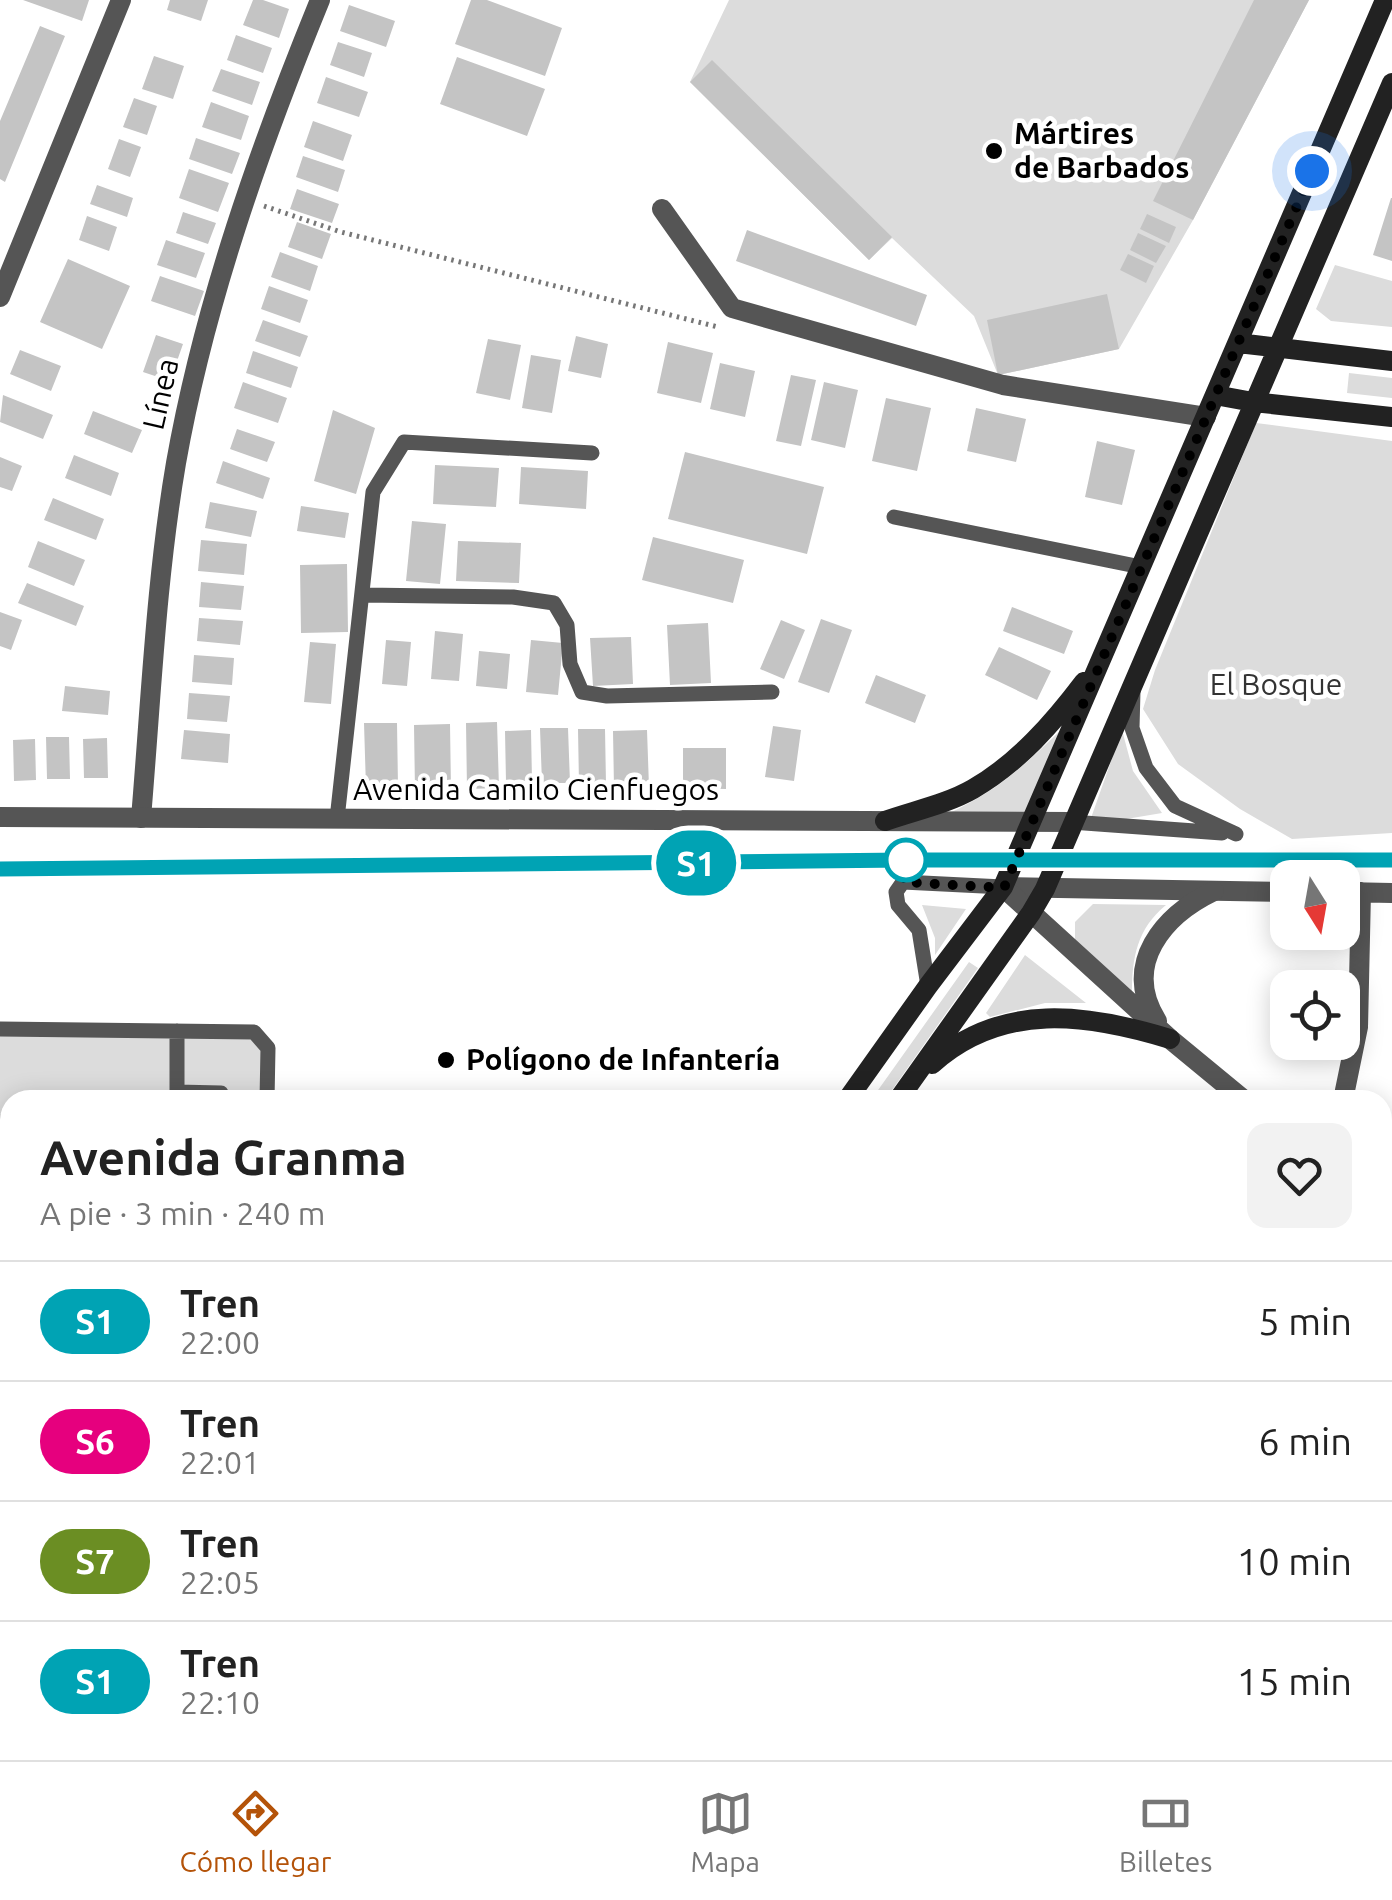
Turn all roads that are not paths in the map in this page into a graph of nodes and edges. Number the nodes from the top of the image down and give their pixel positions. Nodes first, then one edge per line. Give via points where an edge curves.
1 (121, 0) edge
2 (320, 0) edge
3 (1385, 0) edge
4 (1392, 83) edge
5 (662, 209) dead end
6 (4, 275) edge
7 (0, 297) edge
8 (1238, 342) junction
9 (1276, 349) junction
10 (1392, 361) edge
11 (1216, 395) junction
12 (1253, 402) junction
13 (1206, 417) junction
14 (1392, 417) edge
15 (592, 453) dead end
16 (894, 516) dead end
17 (1141, 567) junction
18 (364, 595) junction
19 (1101, 661) junction
20 (1134, 678) junction
21 (772, 692) dead end
22 (0, 818) edge
23 (140, 818) junction
24 (337, 819) junction
25 (885, 821) junction
26 (1032, 821) junction
27 (1071, 822) junction
28 (1004, 888) junction
29 (1045, 889) junction
30 (1214, 891) junction
31 (1270, 892) edge
32 (1360, 892) edge
33 (1392, 893) edge
34 (1031, 913) junction
35 (1355, 950) edge
36 (928, 986) junction
37 (0, 1029) edge
38 (176, 1031) junction
39 (1170, 1039) junction
40 (177, 1090) edge
41 (267, 1090) edge
42 (853, 1090) edge
43 (906, 1090) edge
44 (907, 1090) edge
45 (1232, 1090) edge
46 (1346, 1090) edge

1 - 6 street
2 - 23 street, Línea via 245,200 176,462
3 - 8 main road
4 - 9 main road
5 - 13 street via 732,308 1003,385
6 - 7 street
8 - 9 main road
8 - 11 main road
9 - 10 main road
9 - 12 main road
11 - 12 main road
11 - 13 main road
12 - 14 main road
12 - 20 main road
13 - 17 main road
15 - 18 lane via 404,442 374,492
16 - 17 lane
17 - 19 main road
18 - 21 lane via 554,604 567,625 570,664 582,692
18 - 24 lane
19 - 25 main road via 1058,716 997,771 971,790
19 - 26 main road
20 - 27 main road
20 - 27 lane via 1132,728 1146,768 1175,806 1236,834
22 - 23 street, Avenida Camilo Cienfuegos
23 - 24 street, Avenida Camilo Cienfuegos
24 - 25 street, Avenida Camilo Cienfuegos
25 - 26 street, Avenida Camilo Cienfuegos
26 - 27 street, Avenida Camilo Cienfuegos
26 - 28 main road
27 - 29 main road
28 - 29 street
28 - 34 street
28 - 36 main road
28 - 36 lane via 903,882 898,905 919,930
29 - 30 street
29 - 34 main road
30 - 31 street
30 - 39 street via 1172,916 1149,952 1147,1000
32 - 33 street
34 - 39 street
34 - 43 main road
35 - 46 street via 1358,1027
36 - 42 main road
37 - 38 lane
38 - 40 lane
38 - 41 lane via 254,1032 268,1048
39 - 44 main road via 1116,1022 1028,1019 959,1044
39 - 45 street

